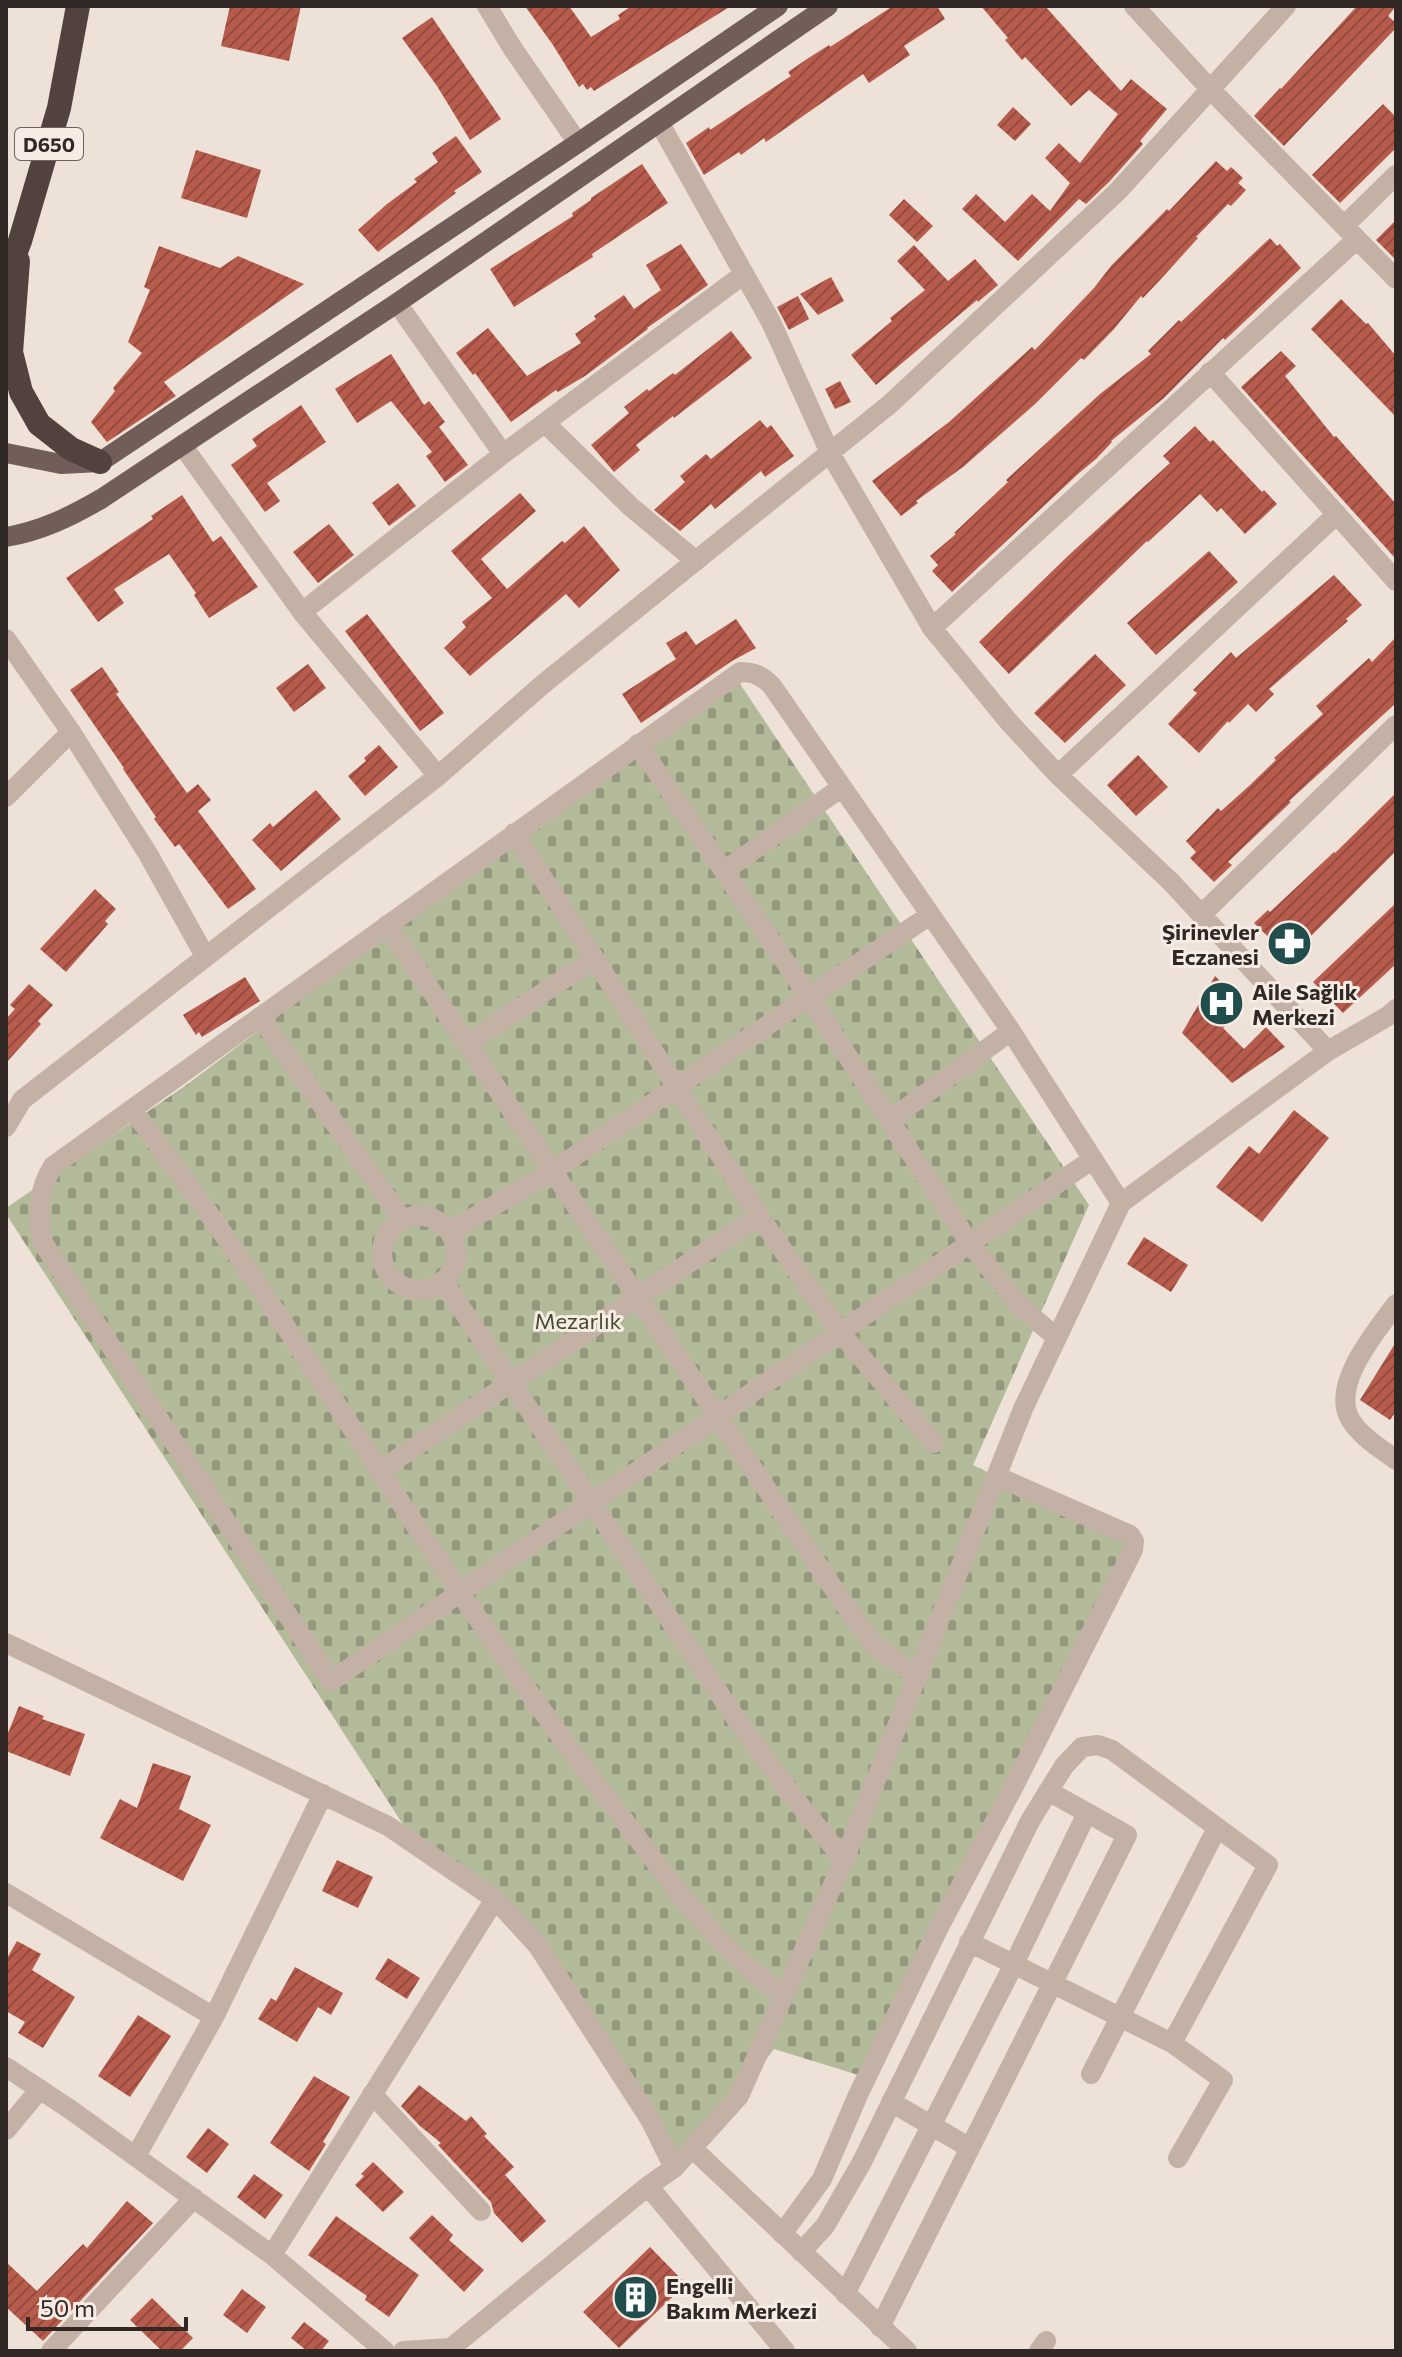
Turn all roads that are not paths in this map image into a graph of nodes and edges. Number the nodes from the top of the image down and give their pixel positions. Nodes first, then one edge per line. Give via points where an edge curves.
1 (78, 6) edge
2 (487, 6) edge
3 (778, 6) edge
4 (828, 6) edge
5 (1134, 6) edge
6 (1286, 6) edge
7 (1210, 89) junction
8 (659, 122) junction
9 (578, 143) junction
10 (1396, 175) edge
11 (1350, 232) junction
12 (20, 241) junction
13 (744, 274) junction
14 (6, 278) edge
15 (1396, 279) edge
16 (397, 303) junction
17 (1210, 372) junction
18 (545, 423) junction
19 (182, 445) junction
20 (6, 453) edge
21 (830, 453) junction
22 (503, 454) junction
23 (100, 462) junction
24 (1337, 514) junction
25 (6, 537) edge
26 (696, 561) junction
27 (1396, 581) edge
28 (302, 612) junction
29 (932, 628) junction
30 (6, 639) edge
31 (1396, 725) edge
32 (71, 732) junction
33 (638, 744) junction
34 (1058, 775) junction
35 (438, 776) junction
36 (842, 787) junction
37 (6, 797) edge
38 (514, 833) junction
39 (724, 871) junction
40 (930, 915) junction
41 (1201, 915) junction
42 (387, 925) junction
43 (205, 956) junction
44 (594, 959) junction
45 (809, 997) junction
46 (1396, 1009) edge
47 (260, 1017) junction
48 (1011, 1031) junction
49 (466, 1044) junction
50 (1328, 1051) junction
51 (676, 1086) junction
52 (132, 1109) junction
53 (890, 1120) junction
54 (6, 1127) edge
55 (1093, 1159) junction
56 (551, 1172) junction
57 (1121, 1203) junction
58 (759, 1216) junction
59 (402, 1219) junction
60 (449, 1232) junction
61 (970, 1244) junction
62 (443, 1281) junction
63 (636, 1298) junction
64 (1396, 1304) edge
65 (840, 1332) junction
66 (1057, 1338) junction
67 (512, 1382) junction
68 (717, 1417) junction
69 (934, 1443) dead end
70 (1396, 1460) edge
71 (379, 1471) junction
72 (996, 1476) junction
73 (592, 1502) junction
74 (459, 1593) junction
75 (6, 1643) edge
76 (916, 1676) junction
77 (1048, 1791) junction
78 (323, 1794) junction
79 (1087, 1813) junction
80 (1217, 1828) junction
81 (844, 1860) junction
82 (6, 1893) edge
83 (495, 1899) junction
84 (969, 1942) junction
85 (1014, 1964) junction
86 (1052, 1983) junction
87 (784, 1995) junction
88 (214, 2017) junction
89 (1119, 2017) junction
90 (1172, 2043) junction
91 (6, 2067) edge
92 (1091, 2074) dead end
93 (40, 2089) junction
94 (372, 2094) junction
95 (891, 2102) junction
96 (932, 2124) junction
97 (6, 2130) edge
98 (692, 2148) junction
99 (970, 2148) junction
100 (136, 2156) junction
101 (1178, 2158) dead end
102 (674, 2168) junction
103 (648, 2186) junction
104 (194, 2198) junction
105 (481, 2211) dead end
106 (782, 2234) junction
107 (801, 2252) junction
108 (272, 2255) junction
109 (845, 2294) junction
110 (880, 2327) junction
111 (51, 2351) edge
112 (385, 2351) edge
113 (403, 2351) edge
114 (785, 2351) edge
115 (907, 2351) edge

1 - 12 highway, D650 via 59,108
2 - 9 street
3 - 9 main road
4 - 8 main road
5 - 7 street
6 - 7 street
7 - 11 street
7 - 21 street via 1118,191 890,404
8 - 13 street
8 - 16 main road
9 - 23 main road
10 - 11 street
11 - 15 street
11 - 17 street
12 - 14 highway, D650
12 - 23 highway via 11,352 21,392 39,424 71,449
13 - 18 street
13 - 21 street
16 - 19 main road
16 - 22 street
17 - 24 street
17 - 29 street
18 - 22 street
18 - 26 street
19 - 25 main road via 66,519
19 - 28 street
20 - 23 main road via 61,464
21 - 26 street
21 - 29 street
22 - 28 street
24 - 27 street
24 - 34 street
26 - 35 street
28 - 35 street
29 - 34 street
30 - 32 street
31 - 41 street
32 - 37 street
32 - 43 street
33 - 36 street via 740,672 749,672 772,686
33 - 38 street
33 - 39 street
34 - 41 street
35 - 43 street
36 - 39 street
36 - 40 street
38 - 42 street
38 - 44 street
39 - 45 street
40 - 45 street
40 - 48 street
41 - 50 street
42 - 47 street
42 - 49 street
43 - 54 street via 22,1100
44 - 49 street
44 - 51 street
45 - 51 street
45 - 53 street
46 - 50 street
47 - 52 street
47 - 59 street
48 - 53 street
48 - 55 street
49 - 56 street
50 - 57 street
51 - 56 street
51 - 58 street
52 - 71 street via 234,1250
52 - 74 street via 53,1166 38,1214 43,1243 331,1681
53 - 61 street
55 - 57 street
55 - 61 street
56 - 60 street
56 - 63 street
57 - 66 street
58 - 63 street
58 - 65 street
59 - 60 street via 432,1218
59 - 62 street via 383,1242 387,1272 413,1290
60 - 62 street via 456,1252
61 - 65 street
61 - 66 street via 1022,1308
62 - 67 street
63 - 67 street
63 - 68 street
64 - 70 street via 1361,1353 1345,1403 1349,1419
65 - 68 street
65 - 69 street
66 - 72 street
67 - 71 street
67 - 73 street
68 - 73 street
68 - 76 street via 873,1644
71 - 74 street
72 - 76 street
72 - 106 street via 1130,1535 1133,1550 939,1927 822,2179
73 - 74 street
73 - 81 street via 737,1720
74 - 87 street via 688,1904 741,1960
75 - 78 street
76 - 81 street
77 - 79 street
77 - 80 street via 1082,1747 1098,1745
77 - 84 street
78 - 83 street via 388,1826
78 - 88 street
79 - 85 street
79 - 86 street via 1127,1835
80 - 89 street
80 - 90 street via 1268,1865
81 - 87 street
82 - 88 street
83 - 94 street
83 - 102 street via 538,1946 651,2121
84 - 85 street
84 - 95 street
85 - 86 street
85 - 96 street
86 - 89 street
86 - 99 street
87 - 98 street via 739,2096
88 - 100 street
89 - 90 street
89 - 92 street
90 - 101 street via 1223,2080
91 - 93 street
93 - 97 street
93 - 100 street
94 - 105 street
94 - 108 street
95 - 96 street
95 - 107 street via 825,2226
96 - 99 street
96 - 109 street
98 - 102 street
98 - 106 street
99 - 110 street
100 - 104 street
102 - 103 street
103 - 113 street via 451,2348
103 - 114 street
104 - 108 street
104 - 111 street
106 - 107 street
107 - 109 street
108 - 112 street
109 - 110 street
110 - 115 street

